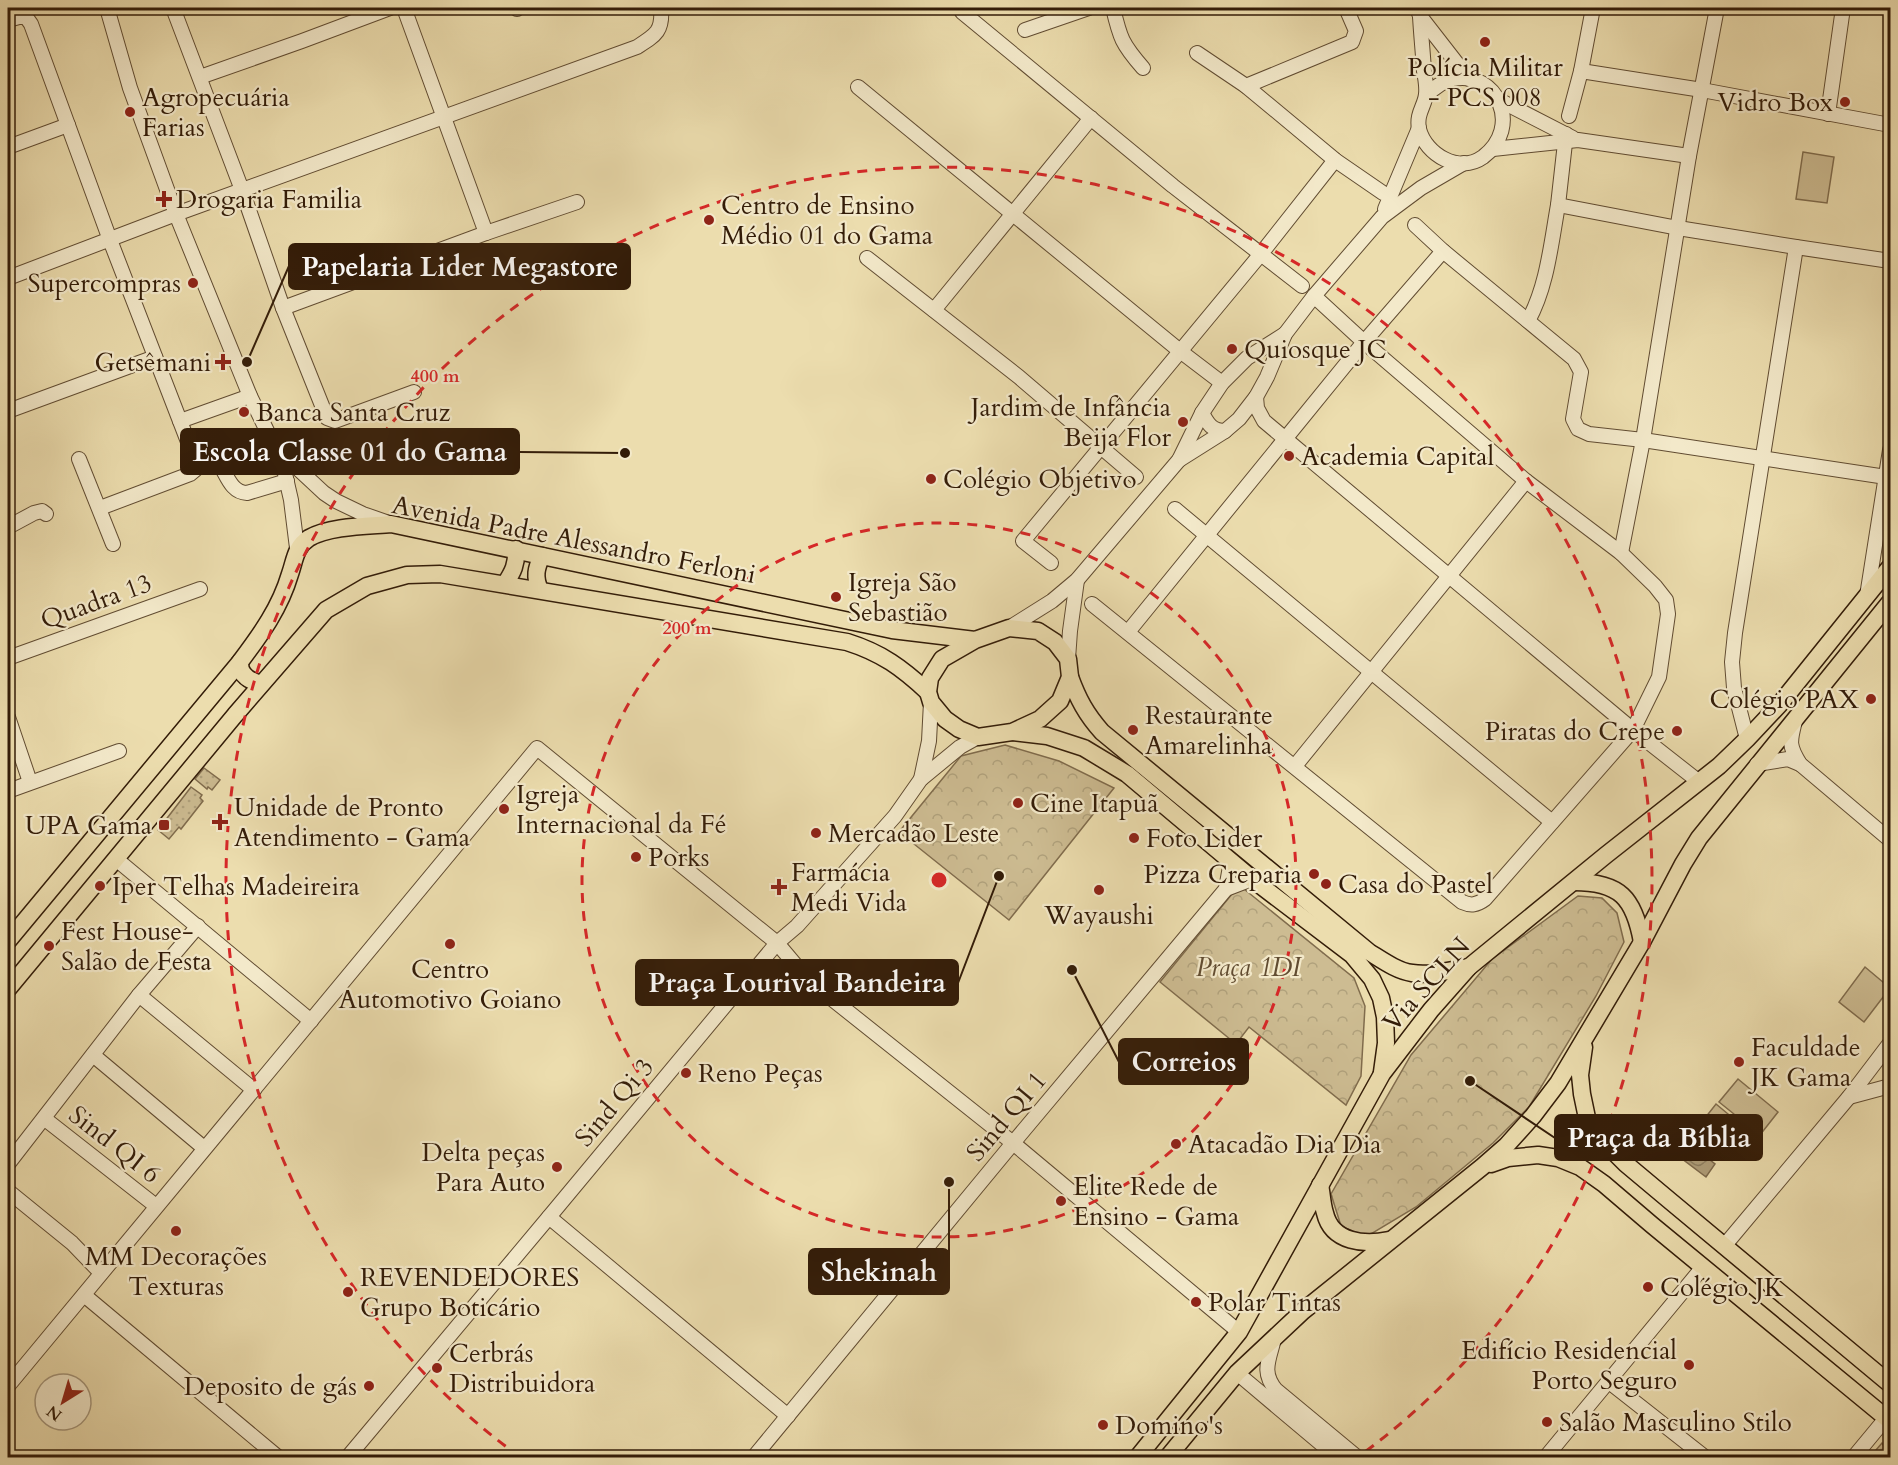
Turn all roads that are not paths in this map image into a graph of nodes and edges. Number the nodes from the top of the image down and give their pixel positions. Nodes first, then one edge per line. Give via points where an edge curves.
1 (107, 8) edge
2 (173, 8) edge
3 (390, 8) edge
4 (404, 8) edge
5 (661, 8) edge
6 (1089, 8) edge
7 (1113, 8) edge
8 (1346, 8) edge
9 (1593, 8) edge
10 (1716, 8) edge
11 (1843, 8) edge
12 (963, 12) dead end
13 (1418, 12) edge
14 (8, 20) edge
15 (1025, 30) dead end
16 (1197, 53) dead end
17 (1143, 68) dead end
18 (1581, 71) junction
19 (200, 76) junction
20 (1469, 79) junction
21 (1246, 86) junction
22 (858, 87) dead end
23 (1702, 90) junction
24 (1426, 96) junction
25 (1499, 100) junction
26 (1828, 114) junction
27 (443, 116) junction
28 (1569, 116) dead end
29 (1090, 118) junction
30 (68, 125) junction
31 (1890, 125) edge
32 (1419, 128) junction
33 (1570, 139) junction
34 (8, 147) edge
35 (1493, 149) junction
36 (1689, 156) junction
37 (1335, 159) junction
38 (1464, 164) junction
39 (242, 190) junction
40 (1383, 193) dead end
41 (577, 202) dead end
42 (1558, 205) junction
43 (1013, 213) junction
44 (176, 214) junction
45 (1382, 217) junction
46 (1415, 225) dead end
47 (1678, 228) junction
48 (486, 233) junction
49 (110, 240) junction
50 (1796, 247) junction
51 (1443, 251) junction
52 (1260, 255) junction
53 (867, 258) dead end
54 (1890, 261) edge
55 (8, 278) edge
56 (1302, 286) dead end
57 (1314, 296) junction
58 (283, 308) junction
59 (934, 310) junction
60 (1528, 321) junction
61 (1285, 334) junction
62 (1364, 342) junction
63 (1180, 351) junction
64 (155, 357) junction
65 (1247, 358) junction
66 (1267, 377) junction
67 (1222, 383) junction
68 (414, 392) dead end
69 (250, 396) junction
70 (1256, 397) junction
71 (8, 411) edge
72 (1202, 413) junction
73 (1239, 419) junction
74 (1264, 421) junction
75 (180, 422) junction
76 (1225, 431) junction
77 (1285, 439) junction
78 (1643, 440) junction
79 (1102, 447) junction
80 (1890, 450) edge
81 (280, 452) junction
82 (194, 456) junction
83 (80, 459) dead end
84 (1763, 459) junction
85 (1179, 460) junction
86 (1136, 477) dead end
87 (1886, 477) junction
88 (286, 481) junction
89 (1526, 481) junction
90 (100, 508) junction
91 (1175, 509) dead end
92 (46, 514) dead end
93 (391, 524) junction
94 (8, 527) edge
95 (1207, 536) junction
96 (113, 543) dead end
97 (297, 548) junction
98 (516, 549) junction
99 (1621, 553) junction
100 (542, 556) junction
101 (1051, 563) dead end
102 (1890, 567) edge
103 (1449, 576) junction
104 (1077, 580) junction
105 (505, 584) junction
106 (200, 589) dead end
107 (540, 590) junction
108 (1868, 596) junction
109 (1890, 602) edge
110 (1092, 604) dead end
111 (1009, 628) junction
112 (1128, 632) junction
113 (975, 640) junction
114 (8, 658) edge
115 (1068, 659) junction
116 (240, 662) junction
117 (1370, 671) junction
118 (1070, 677) junction
119 (223, 681) junction
120 (261, 684) junction
121 (929, 697) junction
122 (247, 700) junction
123 (8, 717) edge
124 (1795, 719) junction
125 (1633, 730) junction
126 (1012, 732) junction
127 (978, 737) junction
128 (1747, 739) junction
129 (119, 751) dead end
130 (1757, 764) junction
131 (1800, 764) junction
132 (1294, 766) junction
133 (926, 772) junction
134 (1698, 781) junction
135 (30, 782) junction
136 (8, 791) edge
137 (1552, 822) junction
138 (1890, 840) edge
139 (116, 859) junction
140 (1231, 861) junction
141 (1252, 879) junction
142 (1574, 882) junction
143 (1226, 889) junction
144 (198, 926) junction
145 (8, 941) edge
146 (1642, 942) junction
147 (777, 943) junction
148 (1469, 967) junction
149 (8, 989) edge
150 (139, 995) junction
151 (311, 1021) junction
152 (1585, 1041) junction
153 (1890, 1043) edge
154 (93, 1055) junction
155 (1382, 1074) junction
156 (1890, 1086) edge
157 (254, 1090) junction
158 (1849, 1097) junction
159 (45, 1119) junction
160 (1013, 1143) junction
161 (204, 1148) junction
162 (8, 1164) edge
163 (1482, 1167) junction
164 (1320, 1185) junction
165 (8, 1191) edge
166 (1669, 1200) junction
167 (156, 1206) junction
168 (549, 1217) junction
169 (1652, 1225) junction
170 (1392, 1239) junction
171 (1725, 1245) junction
172 (1702, 1267) junction
173 (101, 1273) junction
174 (1767, 1282) junction
175 (84, 1295) junction
176 (1746, 1302) junction
177 (1239, 1332) junction
178 (1274, 1339) junction
179 (1237, 1373) junction
180 (1608, 1381) junction
181 (1890, 1384) edge
182 (8, 1386) edge
183 (788, 1416) junction
184 (1888, 1419) edge
185 (279, 1458) edge
186 (347, 1458) edge
187 (753, 1458) edge
188 (1137, 1458) edge
189 (1167, 1458) edge
190 (1338, 1458) edge
191 (1358, 1458) edge
192 (1545, 1458) edge
193 (1706, 1458) edge
194 (1853, 1458) edge

1 - 44 street via 130,88
2 - 19 street
3 - 19 street
4 - 27 street
5 - 27 street via 662,19 655,36 637,47
6 - 15 street
7 - 17 street via 1124,46
8 - 21 street via 1356,31 1352,42
9 - 18 street
10 - 23 street
11 - 26 street
12 - 29 street
13 - 20 street
13 - 24 street
14 - 30 street via 26,17 31,24
16 - 21 street
18 - 23 street
18 - 28 street
19 - 39 street
20 - 24 street via 1453,79
20 - 25 street via 1486,86
21 - 37 street
22 - 43 street
23 - 26 street
23 - 36 street
24 - 32 street via 1419,111
25 - 33 street
25 - 35 street via 1504,117 1502,134
26 - 31 street
27 - 39 street
27 - 48 street
29 - 43 street
29 - 52 street
30 - 34 street
30 - 49 street
32 - 38 street via 1427,147 1443,160
32 - 45 street
33 - 35 street
33 - 36 street
33 - 42 street
35 - 38 street
36 - 47 street
37 - 40 street
37 - 52 street
38 - 45 street via 1421,188
39 - 44 street
39 - 58 street
41 - 48 street
42 - 47 street
42 - 60 street via 1541,291
43 - 59 street
43 - 63 street
44 - 49 street
44 - 69 street
45 - 57 street
46 - 51 street
47 - 50 street
47 - 78 street
48 - 58 street
49 - 55 street
49 - 64 street
50 - 54 street
50 - 84 street
51 - 60 street
51 - 62 street
52 - 56 street
52 - 63 street
53 - 59 street
57 - 61 street
57 - 62 street
58 - 68 street via 327,418 335,421
59 - 79 street
60 - 78 street via 1579,366 1573,419 1578,429 1589,434
61 - 65 street
61 - 66 street
62 - 77 street
62 - 89 street
63 - 67 street
63 - 79 street
64 - 71 street
64 - 75 street
65 - 66 street
65 - 67 street
66 - 70 street
67 - 72 street
69 - 75 street
69 - 81 street
70 - 73 street
70 - 74 street
72 - 76 street via 1212,428
72 - 85 street
73 - 74 street
73 - 76 street
74 - 77 street
75 - 82 street
76 - 85 street
77 - 95 street
77 - 103 street
78 - 84 street
78 - 99 street
79 - 86 street
79 - 101 street via 1023,541
80 - 87 street
81 - 88 street
81 - 93 street via 336,501
82 - 88 street via 211,456 241,492
82 - 90 street via 197,465 190,474
83 - 90 street
84 - 87 street
84 - 128 street via 1732,662 1734,688
85 - 104 street
87 - 108 street
88 - 97 street
89 - 99 street
89 - 103 street
90 - 96 street
91 - 95 street
92 - 94 street via 34,513
93 - 97 main road, Avenida Padre Alessandro Ferloni via 322,533
93 - 98 main road, Avenida Padre Alessandro Ferloni
95 - 112 street
95 - 117 street
97 - 116 main road via 271,619
98 - 100 main road, Avenida Padre Alessandro Ferloni
98 - 105 main road via 517,561
99 - 125 street via 1666,600 1668,614 1659,677
100 - 107 main road via 535,578
100 - 113 main road, Avenida Padre Alessandro Ferloni via 892,630
102 - 108 main road, Via SCLN
103 - 117 street
103 - 125 street
104 - 111 street
104 - 115 street
105 - 107 main road, Avenida Padre Alessandro Ferloni
105 - 120 main road, Avenida Padre Alessandro Ferloni via 440,574 407,575 367,586 326,610
106 - 114 street, Quadra 13
107 - 121 main road, Avenida Padre Alessandro Ferloni via 847,642 888,659
108 - 128 main road, Via SCLN
109 - 124 main road
110 - 112 street
111 - 113 main road
111 - 115 main road via 1038,631 1055,642
112 - 132 street
113 - 121 main road via 942,659 930,678
115 - 118 main road
116 - 119 main road
116 - 120 main road via 243,674
117 - 132 street
117 - 137 street
118 - 126 main road via 1060,701 1040,719
118 - 148 main road via 1078,700 1102,732 1369,952 1412,973
119 - 122 main road via 238,687
119 - 145 main road
120 - 122 main road, Avenida Padre Alessandro Ferloni
121 - 127 main road via 952,724
121 - 133 street
122 - 139 main road, Avenida Padre Alessandro Ferloni
123 - 135 street
124 - 130 main road
124 - 131 street via 1791,750
125 - 134 street
125 - 137 street
126 - 127 main road
126 - 140 main road via 1047,736 1084,748 1127,774
127 - 133 street
128 - 134 main road, Via SCLN
129 - 135 street
130 - 131 street via 1788,759
130 - 146 main road via 1699,838
131 - 138 street
132 - 137 street via 1468,905 1485,899
133 - 147 street, Sind Qi 3 via 895,816 797,926
134 - 142 main road, Via SCLN
135 - 136 street
139 - 144 street
139 - 149 main road, Avenida Padre Alessandro Ferloni
140 - 141 main road
140 - 143 street
141 - 143 street
141 - 155 main road via 1352,956 1372,979 1385,1017
142 - 146 main road via 1609,886 1627,900 1638,919
142 - 148 main road, Via SCLN
143 - 160 street, Sind QI 1
144 - 150 street
144 - 151 street
146 - 152 main road
147 - 151 street via 537,748
147 - 160 street via 817,987
147 - 168 street, Sind Qi 3
148 - 155 main road, Via SCLN
150 - 154 street
150 - 157 street
151 - 157 street
152 - 163 main road via 1533,1116
152 - 166 main road via 1580,1075 1587,1118 1599,1137 1626,1164
153 - 158 street
154 - 159 street
154 - 161 street
155 - 164 main road, Via SCLN
156 - 158 street
157 - 161 street
158 - 171 street
159 - 162 street
159 - 167 street, Sind QI 6
160 - 177 street
160 - 183 street, Sind QI 1
161 - 167 street
163 - 169 main road via 1522,1155 1558,1158 1604,1184
163 - 170 main road
164 - 170 main road via 1325,1215 1340,1235 1373,1243
164 - 177 main road, Via SCLN
165 - 173 street via 72,1243
166 - 169 main road via 1653,1212
166 - 171 main road
167 - 173 street
168 - 183 street
168 - 186 street, Sind Qi 3
169 - 172 main road
170 - 178 main road
171 - 174 main road
172 - 176 main road
172 - 180 street
173 - 175 street
174 - 176 main road via 1772,1294 1767,1307 1761,1310
174 - 181 main road
175 - 182 street
175 - 185 street
176 - 184 main road
177 - 188 main road, Via SCLN
178 - 179 main road
178 - 191 street via 1267,1373 1269,1382
179 - 189 main road
179 - 190 street
180 - 192 street
180 - 193 street
183 - 187 street, Sind QI 1
184 - 194 street

